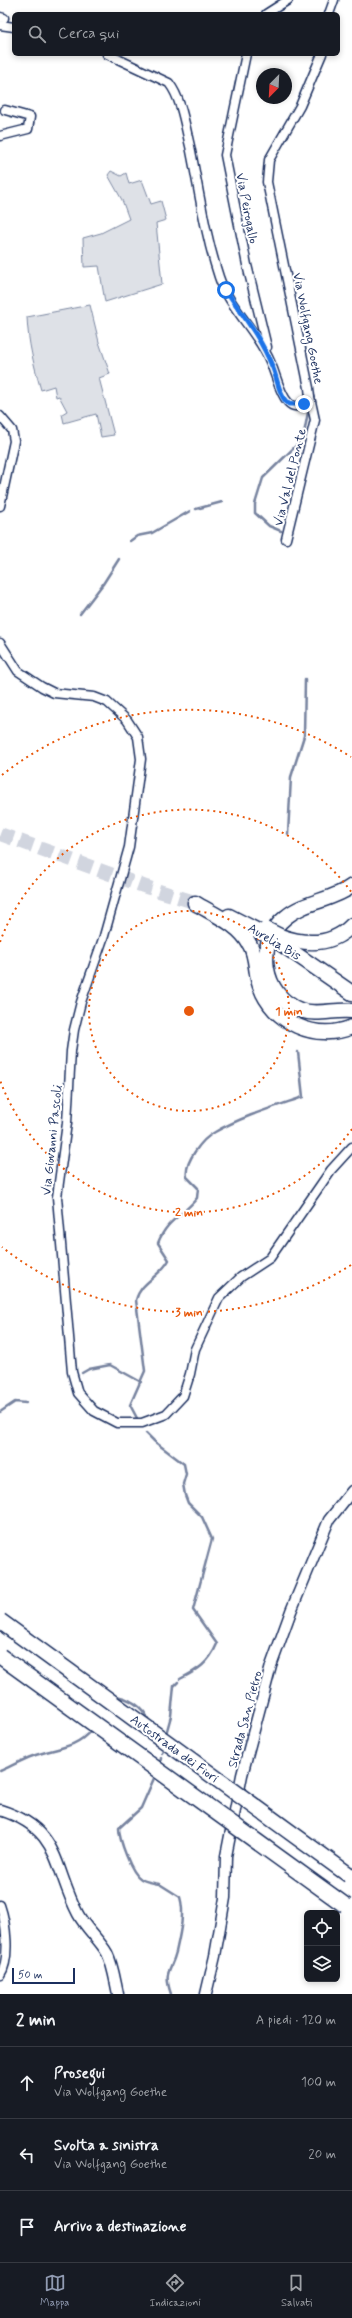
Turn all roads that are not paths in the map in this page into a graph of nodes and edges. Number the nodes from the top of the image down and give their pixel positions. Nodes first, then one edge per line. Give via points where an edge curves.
1 (288, 0) edge
2 (334, 0) edge
3 (269, 12) edge
4 (330, 12) edge
5 (1, 20) edge
6 (12, 26) edge
7 (112, 56) edge
8 (246, 56) edge
9 (321, 56) edge
10 (5, 110) dead end
11 (0, 136) edge
12 (272, 365) junction
13 (310, 397) junction
14 (0, 416) edge
15 (0, 506) edge
16 (286, 539) dead end
17 (0, 643) edge
18 (352, 886) edge
19 (352, 925) edge
20 (278, 939) junction
21 (352, 993) edge
22 (352, 1011) edge
23 (352, 1027) edge
24 (352, 1147) edge
25 (352, 1491) edge
26 (0, 1621) edge
27 (0, 1656) edge
28 (0, 1810) edge
29 (350, 1875) dead end
30 (0, 1905) edge
31 (346, 1906) dead end
32 (0, 1975) edge
33 (118, 1994) edge
34 (206, 1994) edge

1 - 3 street
2 - 4 street
5 - 6 street
7 - 12 street, Via Wolfgang Goethe via 169,83 173,89 183,117 219,277
8 - 12 street, Via Peirogallo via 226,154 257,314
9 - 13 street, Via Wolfgang Goethe via 300,106 269,160 267,182
10 - 11 street via 22,113 31,120 28,129
12 - 13 street, Via Wolfgang Goethe via 287,403 300,406
13 - 16 street, Via Val del Ponte via 315,420
14 - 15 street via 12,430 14,441
17 - 24 street, Via Giovanni Pascoli via 18,671 42,688 54,693 94,697 106,702 126,720 138,737 141,759 129,847 74,1030 67,1123 57,1197 72,1372 78,1393 94,1411 118,1423 142,1423 166,1414 183,1396 195,1349 219,1298 241,1277 270,1258 331,1170
18 - 22 highway via 336,896 293,911 282,920 270,939 266,959 268,974 275,990 293,1006 316,1013
19 - 20 highway via 341,934 324,941 298,942
20 - 21 highway, Aurelia Bis
20 - 23 highway, Aurelia Bis via 222,912 193,902 244,936 253,954 263,992 272,1008 282,1016 301,1028 322,1032
25 - 34 street, Strada San Pietro via 329,1520 271,1666 226,1856 222,1913
26 - 29 highway, Autostrada dei Fiori, bridge
27 - 31 highway, bridge
28 - 33 street via 18,1816 34,1826 47,1840 77,1913 108,1954
30 - 32 street via 5,1920 6,1951

